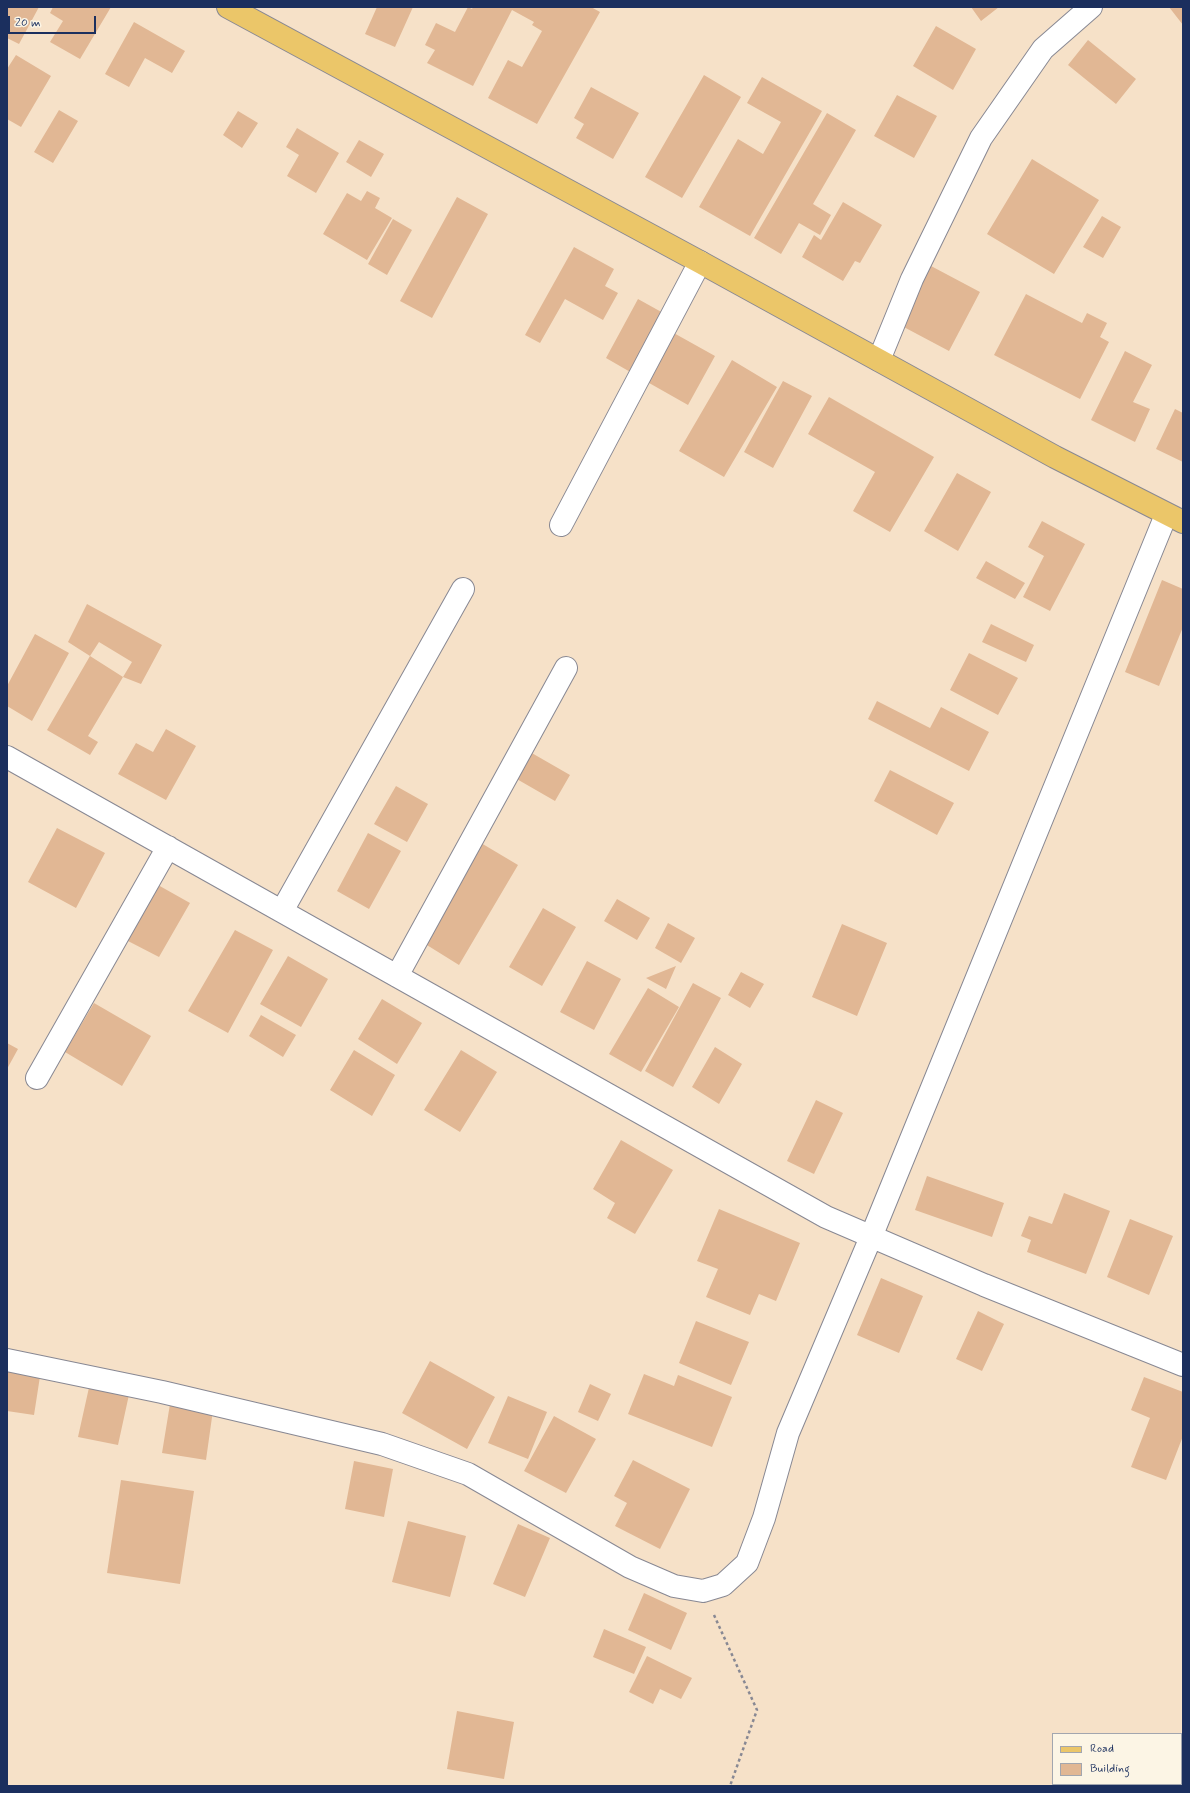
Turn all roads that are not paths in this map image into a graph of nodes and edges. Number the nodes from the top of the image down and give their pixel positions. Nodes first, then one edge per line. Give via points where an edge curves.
1 (228, 7) edge
2 (1091, 7) edge
3 (700, 262) junction
4 (879, 360) junction
5 (1175, 518) edge
6 (561, 525) dead end
7 (463, 589) dead end
8 (566, 668) dead end
9 (7, 757) edge
10 (168, 847) junction
11 (282, 911) junction
12 (397, 976) junction
13 (37, 1078) dead end
14 (871, 1237) junction
15 (7, 1360) edge
16 (1183, 1365) edge

1 - 3 main road
2 - 4 street via 1043,49 981,138 912,279
3 - 4 main road
3 - 6 street
4 - 5 main road via 1055,457
5 - 14 street
7 - 11 street
8 - 12 street
9 - 10 street
10 - 11 street
10 - 13 street
11 - 12 street
12 - 14 street via 826,1217
14 - 15 street via 788,1433 764,1518 747,1563 723,1585 704,1592 674,1586 630,1567 468,1474 382,1444 162,1392
14 - 16 street

